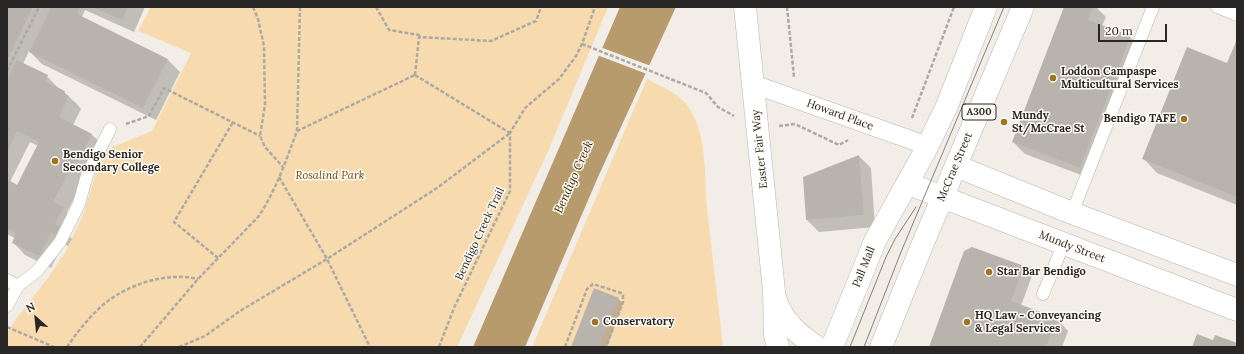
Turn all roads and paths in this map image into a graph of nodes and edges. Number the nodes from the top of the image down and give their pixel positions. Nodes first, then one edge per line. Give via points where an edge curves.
1 (39, 7) edge
2 (253, 7) edge
3 (300, 7) edge
4 (376, 7) edge
5 (541, 7) edge
6 (595, 7) edge
7 (745, 7) edge
8 (787, 7) edge
9 (954, 7) edge
10 (986, 7) edge
11 (1023, 7) edge
12 (1153, 7) edge
13 (1217, 7) edge
14 (1237, 15) edge
15 (582, 44) junction
16 (7, 71) edge
17 (415, 75) junction
18 (753, 84) junction
19 (797, 99) junction
20 (718, 108) dead end
21 (234, 122) junction
22 (800, 126) dead end
23 (110, 129) joint
24 (297, 131) junction
25 (510, 133) junction
26 (898, 135) junction
27 (260, 136) junction
28 (926, 150) junction
29 (956, 166) junction
30 (283, 168) junction
31 (279, 177) junction
32 (905, 187) junction
33 (938, 207) junction
34 (1063, 209) junction
35 (1043, 236) junction
36 (1064, 243) junction
37 (218, 258) junction
38 (327, 259) junction
39 (1237, 275) edge
40 (198, 279) junction
41 (7, 280) edge
42 (18, 286) junction
43 (774, 291) junction
44 (1043, 294) dead end
45 (7, 306) edge
46 (1237, 310) edge
47 (7, 327) edge
48 (54, 347) edge
49 (67, 347) edge
50 (140, 347) edge
51 (179, 347) edge
52 (370, 347) edge
53 (439, 347) edge
54 (565, 347) edge
55 (606, 347) edge
56 (778, 347) edge
57 (817, 347) edge
58 (832, 347) edge
59 (881, 347) edge

1 - 16 path
2 - 27 path via 264,46 265,105
3 - 24 path
4 - 17 path via 389,30 419,35
5 - 17 path via 536,21 491,41 419,37
6 - 15 path
7 - 18 main road, Easter Fair Way
8 - 19 path
9 - 26 path via 910,120
10 - 28 main road, A300 via 946,108
11 - 29 main road, McCrae Street / A300
12 - 34 lane
13 - 14 lane
15 - 20 path via 706,93
15 - 25 path via 559,79 525,108
17 - 24 path
17 - 25 path
18 - 19 street, Howard Place
18 - 43 main road, Easter Fair Way
19 - 22 path
19 - 26 street, Howard Place
21 - 23 path via 164,88 149,116
21 - 27 path
21 - 37 path via 174,222
23 - 42 lane via 87,175 79,204 60,242 37,271
24 - 30 path
25 - 38 path via 437,188
25 - 53 path, Bendigo Creek Trail via 510,191 454,308
26 - 28 street, Howard Place
27 - 30 path via 265,147
28 - 29 main road
28 - 32 main road, A300
29 - 33 main road, McCrae Street / A300
29 - 34 main road
30 - 31 path
31 - 37 path via 258,217
31 - 38 path
32 - 33 main road, Mundy Street
32 - 58 main road, Pall Mall / A300 via 875,241
33 - 35 main road, Mundy Street
33 - 59 main road, A300
34 - 35 main road
34 - 39 main road
35 - 36 main road, Mundy Street
36 - 44 lane
36 - 46 main road, Mundy Street
37 - 40 path
38 - 51 path via 205,336
38 - 52 path
40 - 49 path via 183,276 155,279 109,300
40 - 50 path
41 - 42 lane
42 - 45 lane
43 - 56 main road, Easter Fair Way via 775,336
43 - 57 main road, Easter Fair Way via 779,310 789,325
47 - 48 path
54 - 55 path via 587,289 593,284 623,294 623,302

